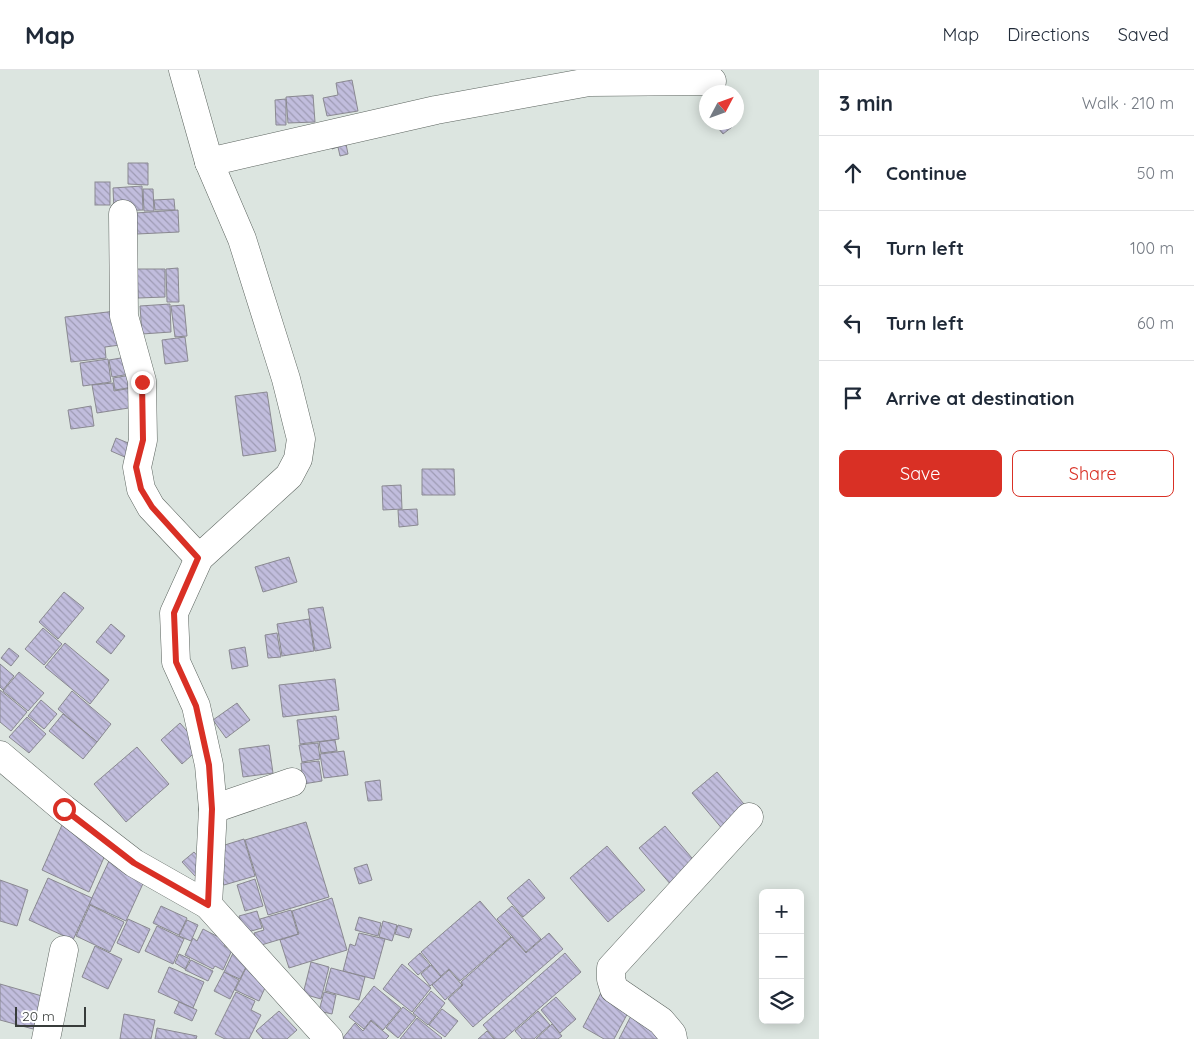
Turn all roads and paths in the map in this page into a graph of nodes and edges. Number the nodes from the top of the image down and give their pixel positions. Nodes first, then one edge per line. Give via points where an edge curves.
1 (182, 70) edge
2 (712, 81) dead end
3 (210, 162) junction
4 (123, 214) dead end
5 (198, 558) junction
6 (0, 755) edge
7 (292, 782) dead end
8 (212, 809) junction
9 (749, 817) dead end
10 (208, 905) junction
11 (64, 950) dead end
12 (46, 1039) edge
13 (329, 1039) edge
14 (672, 1039) edge

1 - 3 street
2 - 3 street via 589,82 436,110
3 - 5 street via 242,239 286,378 301,439 298,459 289,476
4 - 5 street via 124,316 142,382 143,440 136,467 141,489 152,507
5 - 8 street via 174,613 176,662 196,706 209,765
6 - 10 street via 134,863
7 - 8 street
8 - 10 street
9 - 14 street via 611,968 614,989 661,1021 672,1034
10 - 13 street
11 - 12 street

